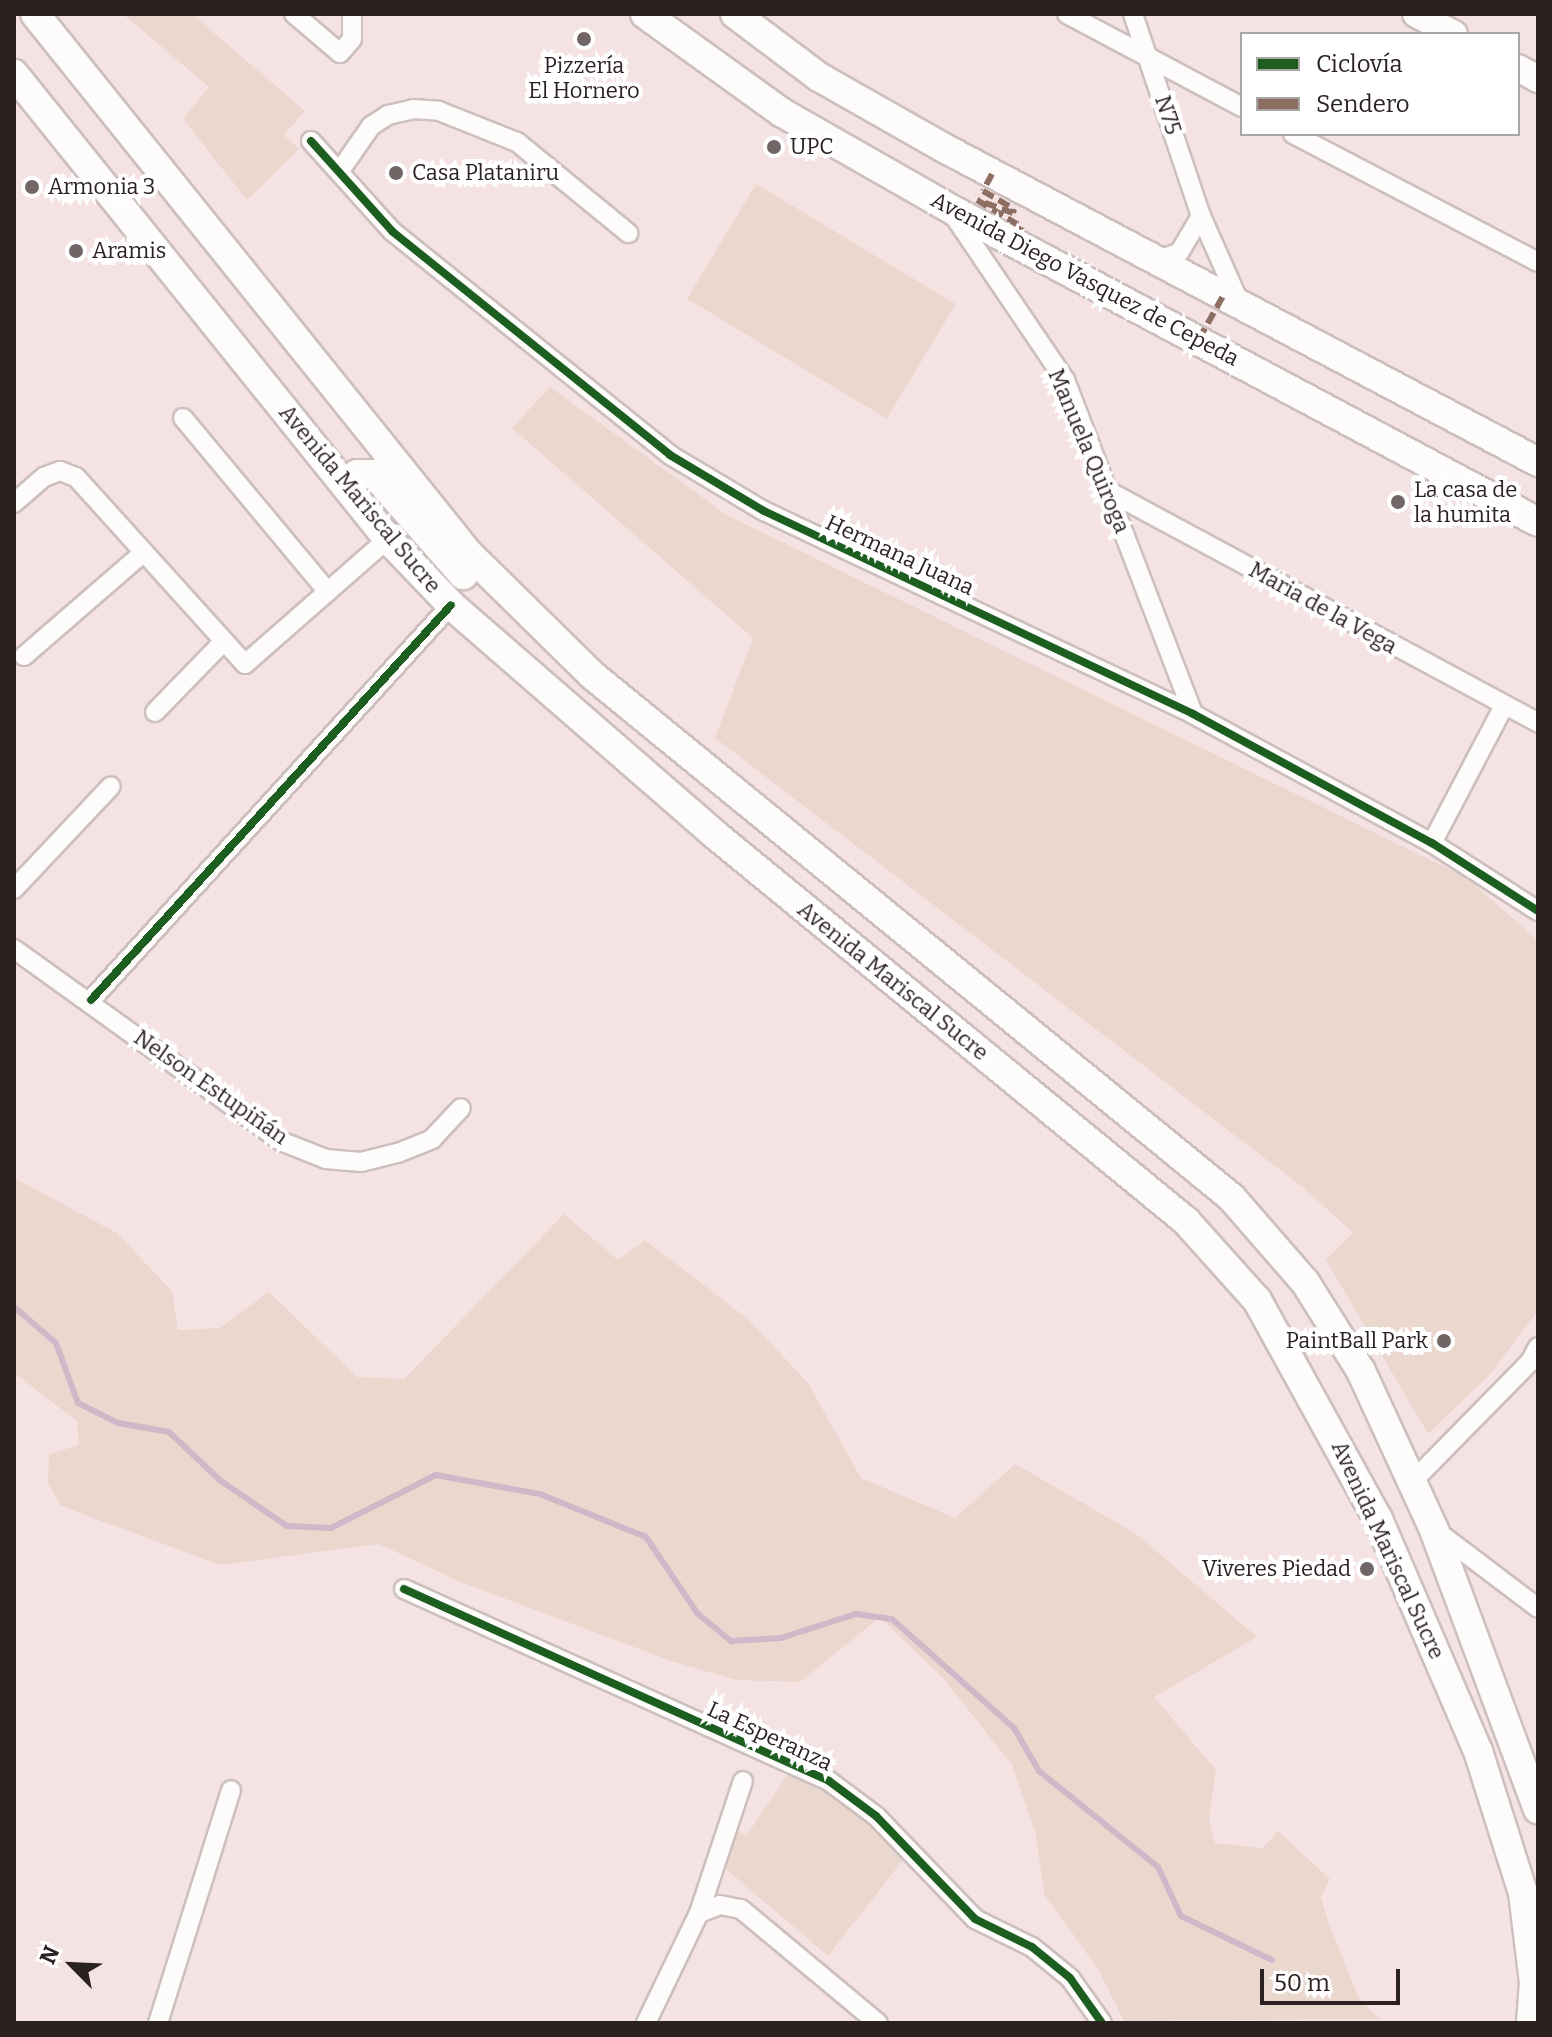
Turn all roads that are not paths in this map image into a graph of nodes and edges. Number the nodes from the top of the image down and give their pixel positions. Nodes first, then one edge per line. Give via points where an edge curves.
1 (35, 14) edge
2 (294, 14) edge
3 (352, 14) edge
4 (645, 14) edge
5 (735, 14) edge
6 (1067, 14) edge
7 (1133, 14) edge
8 (1416, 14) edge
9 (1450, 32) edge
10 (1149, 59) junction
11 (1520, 69) edge
12 (14, 74) edge
13 (1538, 79) edge
14 (1240, 106) edge
15 (1297, 136) edge
16 (311, 141) dead end
17 (339, 172) junction
18 (949, 208) junction
19 (1201, 216) junction
20 (628, 233) dead end
21 (1157, 260) junction
22 (1538, 262) edge
23 (1240, 305) junction
24 (183, 418) dead end
25 (1538, 462) edge
26 (349, 490) junction
27 (1108, 491) junction
28 (14, 503) edge
29 (1538, 522) edge
30 (388, 539) junction
31 (143, 553) junction
32 (328, 592) junction
33 (451, 605) junction
34 (526, 611) junction
35 (222, 643) junction
36 (24, 656) dead end
37 (1504, 706) junction
38 (155, 712) dead end
39 (1193, 714) junction
40 (1538, 723) edge
41 (111, 786) dead end
42 (713, 833) junction
43 (1432, 843) junction
44 (14, 889) edge
45 (867, 900) junction
46 (1538, 911) edge
47 (14, 949) edge
48 (91, 1000) junction
49 (461, 1108) dead end
50 (1535, 1359) edge
51 (1412, 1482) junction
52 (1434, 1530) junction
53 (404, 1589) dead end
54 (1538, 1608) edge
55 (743, 1781) dead end
56 (231, 1790) dead end
57 (1538, 1809) edge
58 (699, 1913) junction
59 (158, 2023) edge
60 (646, 2023) edge
61 (878, 2023) edge
62 (1102, 2023) edge
63 (1531, 2023) edge

1 - 34 main road, Avenida Mariscal Sucre via 468,553
2 - 3 street via 340,53 352,39
4 - 18 main road, Avenida Diego Vasquez de Cepeda via 781,112
5 - 21 main road via 819,77
6 - 10 street
7 - 10 street, N75
8 - 9 main road
10 - 14 street
10 - 19 street, N75
11 - 13 main road
12 - 26 main road, Avenida Mariscal Sucre
15 - 22 street
16 - 17 street, Hermana Juana
17 - 20 street via 371,126 388,115 413,109 439,111 517,142
17 - 39 street, Hermana Juana via 393,232 670,455 764,511
18 - 27 street, Manuela Quiroga via 1065,380
18 - 29 main road, Avenida Diego Vasquez de Cepeda
19 - 21 street via 1179,253
19 - 23 street, N75
21 - 23 main road
23 - 25 main road
24 - 32 street
26 - 30 main road, Avenida Mariscal Sucre
26 - 34 main road via 357,474 374,474 465,577
27 - 37 street, Maria de la Vega
27 - 39 street, Manuela Quiroga
28 - 31 street via 44,477 60,471 76,477
30 - 32 street
30 - 33 main road, Avenida Mariscal Sucre
31 - 35 street
31 - 36 street
32 - 35 street via 245,664
33 - 42 main road, Avenida Mariscal Sucre
33 - 48 street
34 - 45 main road, Avenida Mariscal Sucre via 592,675
35 - 38 street
37 - 40 street, Maria de la Vega
37 - 43 street
39 - 43 street, Hermana Juana
41 - 44 street
42 - 45 main road via 760,851 847,922 861,923 870,908
42 - 63 main road, Avenida Mariscal Sucre via 1186,1221 1257,1300 1378,1519 1478,1751 1523,1893 1534,1982
43 - 46 street, Hermana Juana
45 - 51 main road, Avenida Mariscal Sucre via 1231,1197 1305,1282 1335,1326
47 - 48 street, Nelson Estupiñán via 42,973
48 - 49 street, Nelson Estupiñán via 283,1142 326,1159 361,1162 398,1153 432,1139
50 - 51 street
51 - 52 main road, Avenida Mariscal Sucre
52 - 54 street
52 - 57 main road, Avenida Mariscal Sucre
53 - 62 street, La Esperanza via 829,1781 876,1816 975,1919 1032,1947 1070,1978
55 - 58 street
56 - 59 street
58 - 60 street
58 - 61 street via 720,1905 741,1909

